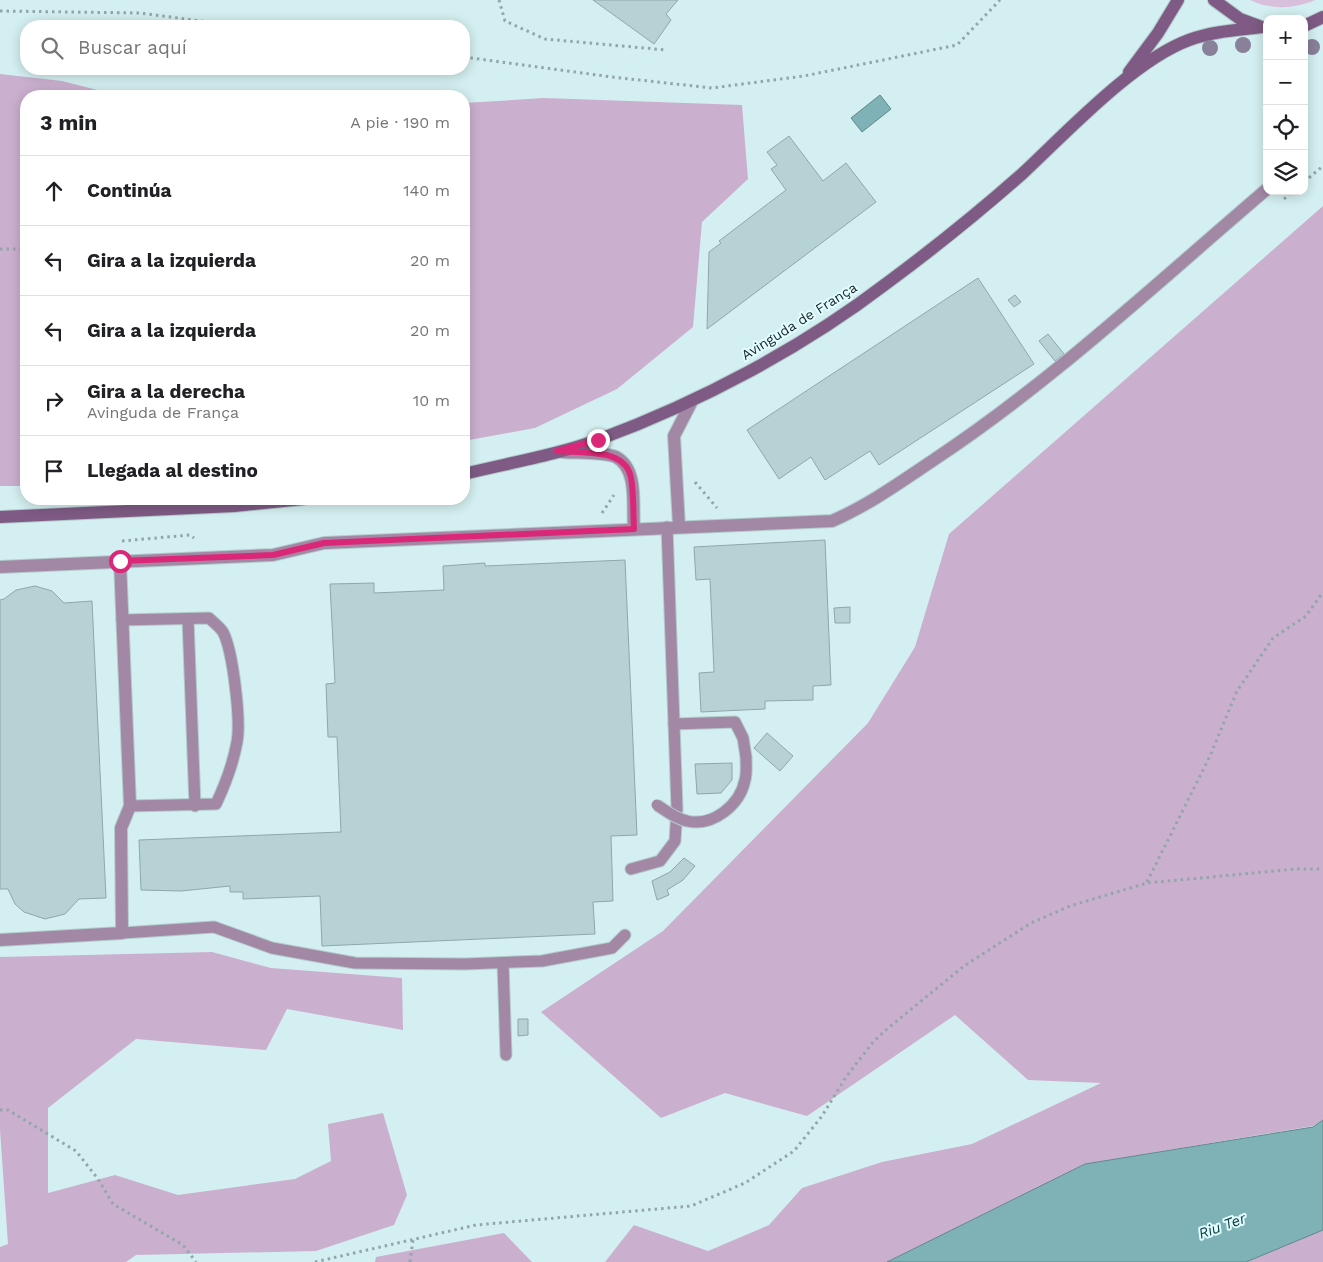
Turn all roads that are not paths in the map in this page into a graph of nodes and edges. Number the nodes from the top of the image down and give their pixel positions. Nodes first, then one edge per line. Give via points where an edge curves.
1 (1178, 0) edge
2 (1214, 0) edge
3 (1323, 18) edge
4 (1263, 26) edge
5 (1313, 26) edge
6 (1263, 27) edge
7 (1122, 83) junction
8 (1263, 192) edge
9 (692, 401) junction
10 (557, 451) junction
11 (470, 473) edge
12 (244, 505) edge
13 (0, 517) edge
14 (673, 526) junction
15 (634, 529) junction
16 (120, 561) junction
17 (0, 567) edge
18 (188, 619) junction
19 (122, 620) junction
20 (674, 724) junction
21 (657, 805) dead end
22 (130, 806) junction
23 (195, 806) junction
24 (631, 869) dead end
25 (122, 933) junction
26 (625, 935) dead end
27 (0, 940) edge
28 (504, 962) junction
29 (506, 1055) dead end

1 - 7 main road, Avinguda de França
2 - 4 main road via 1240,19
3 - 5 main road
6 - 7 main road, Avinguda de França via 1188,40 1165,52
7 - 9 main road, Avinguda de França via 1008,186 886,284 818,331
8 - 14 street via 1076,353 980,429 855,511 832,520
9 - 10 main road, Avinguda de França via 598,440
9 - 14 street via 674,436 677,483
10 - 11 main road, Avinguda de França
10 - 15 street via 614,456 624,464 631,475
12 - 13 main road
14 - 15 street
14 - 20 lane
15 - 16 street via 324,543 273,555
16 - 17 street
16 - 19 street
18 - 19 lane
18 - 23 lane
18 - 23 lane via 209,618 222,632 238,708 238,742 225,786 216,804
19 - 22 street
20 - 21 lane, bridge via 735,722 743,738 745,781 736,801 723,814 688,822
20 - 24 lane via 675,841 660,862
22 - 23 lane
22 - 25 street via 121,828
25 - 27 street
25 - 28 lane via 214,927 272,948 355,963
26 - 28 lane via 612,948 542,961
28 - 29 lane

